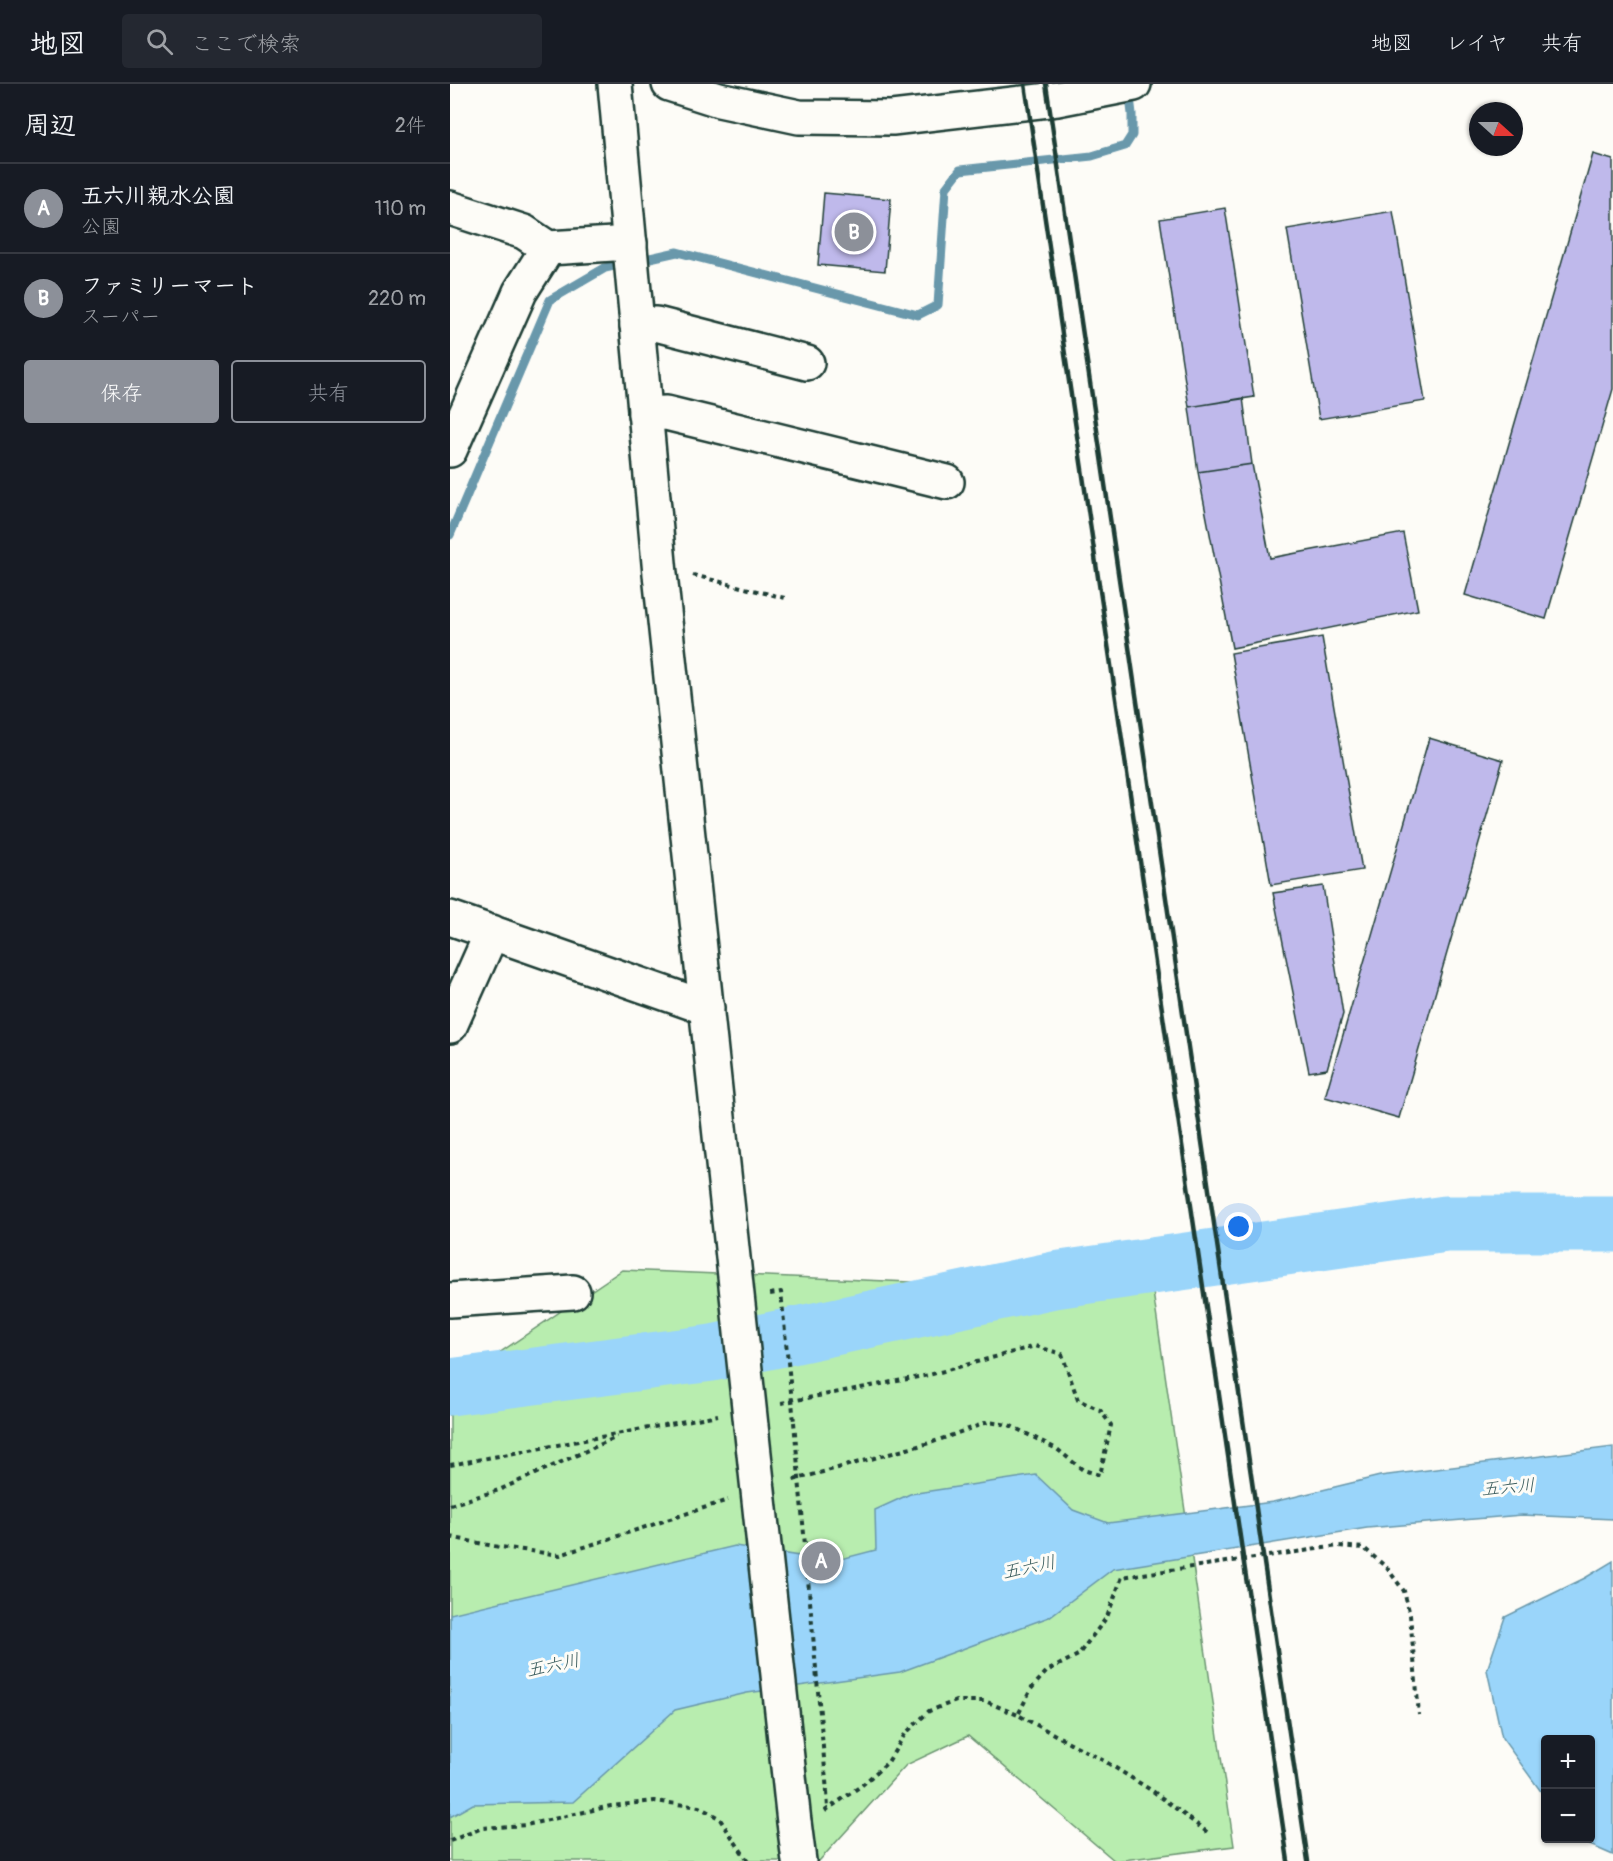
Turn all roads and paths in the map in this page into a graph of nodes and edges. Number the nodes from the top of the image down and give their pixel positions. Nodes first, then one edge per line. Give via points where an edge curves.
1 (615, 84) edge
2 (669, 84) edge
3 (1121, 86) edge
4 (450, 208) edge
5 (630, 243) junction
6 (548, 248) junction
7 (637, 326) junction
8 (807, 363) dead end
9 (645, 414) junction
10 (450, 450) edge
11 (947, 482) dead end
12 (660, 574) junction
13 (785, 598) dead end
14 (450, 918) edge
15 (492, 932) junction
16 (707, 1008) junction
17 (450, 1026) edge
18 (573, 1292) dead end
19 (450, 1300) edge
20 (783, 1317) dead end
21 (793, 1400) junction
22 (749, 1406) junction
23 (623, 1434) junction
24 (1104, 1463) dead end
25 (450, 1465) edge
26 (450, 1505) edge
27 (1018, 1715) junction
28 (1419, 1715) dead end
29 (828, 1809) junction
30 (1207, 1832) dead end
31 (796, 1839) edge
32 (450, 1841) edge
33 (748, 1861) edge

1 - 5 street
2 - 3 street via 719,100 800,117 892,118 1057,99
4 - 6 street via 524,231
5 - 6 street
5 - 7 street
6 - 10 street via 520,292
7 - 8 street via 656,324
7 - 9 street
9 - 11 street via 666,413
9 - 12 street
12 - 13 path via 681,572
12 - 16 street
14 - 15 street
15 - 16 street
15 - 17 street
16 - 22 street
18 - 19 street
20 - 21 path
21 - 22 path
21 - 24 path via 929,1375 1035,1346 1062,1354 1078,1400 1100,1410 1110,1425
21 - 29 path, bridge
22 - 23 path
22 - 31 street, bridge
23 - 25 path
23 - 26 path via 499,1490
27 - 28 path via 1031,1689 1047,1671 1078,1655 1107,1617 1122,1577 1338,1546 1364,1548 1387,1568 1404,1591 1410,1615
27 - 29 path via 985,1701 956,1701 930,1711 905,1734 888,1762
27 - 30 path via 1106,1762
29 - 31 path
32 - 33 path via 482,1828 526,1825 655,1801 699,1807 719,1818

